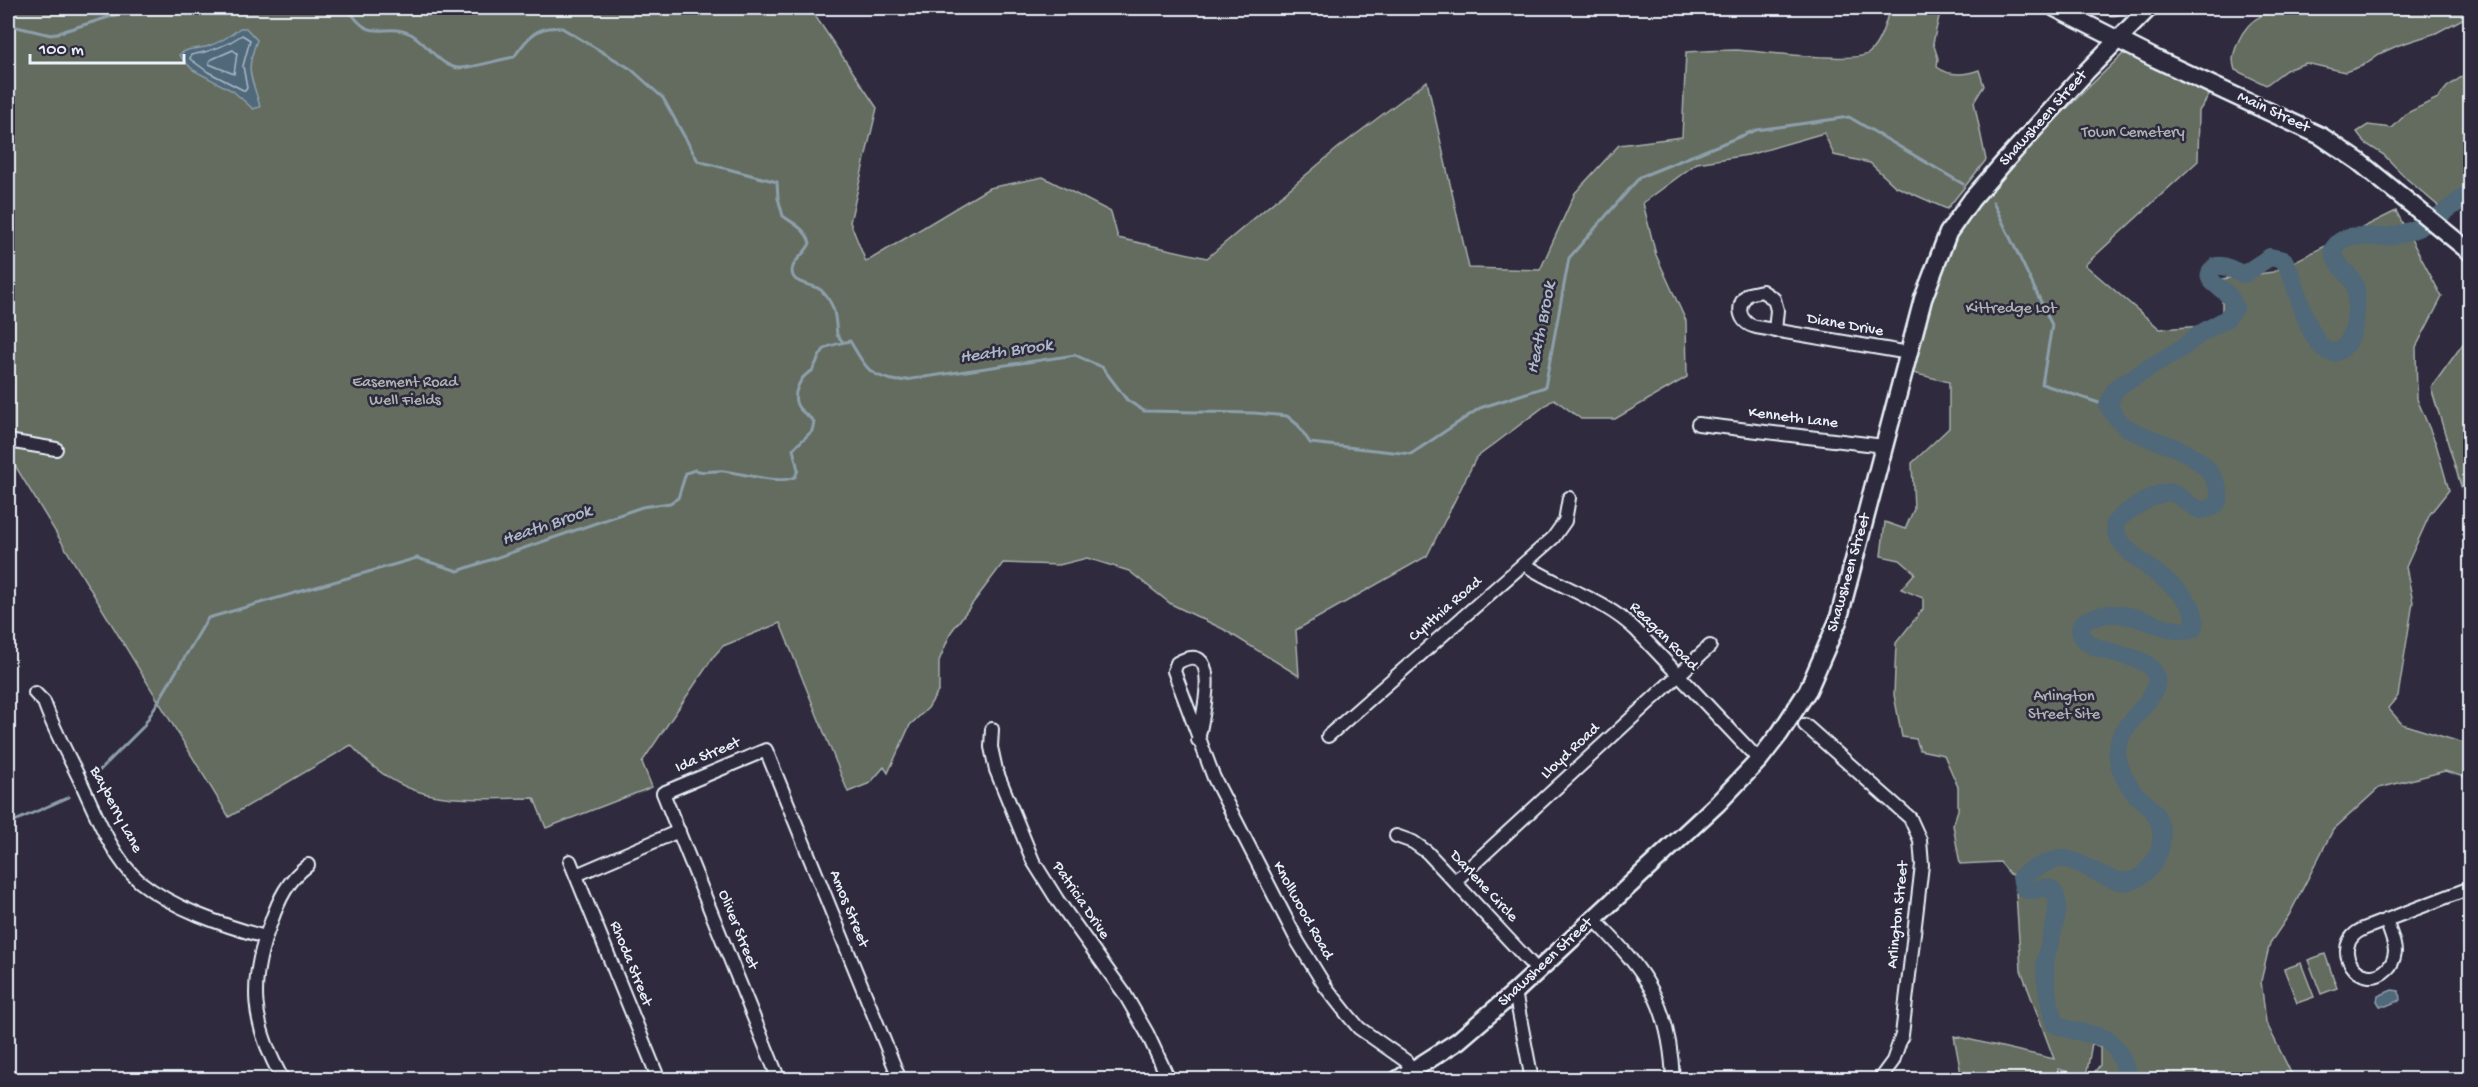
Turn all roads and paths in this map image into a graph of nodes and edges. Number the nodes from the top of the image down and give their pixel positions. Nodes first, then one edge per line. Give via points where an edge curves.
1 (2055, 8) edge
2 (2150, 8) edge
3 (2119, 39) junction
4 (2470, 252) edge
5 (1775, 331) dead end
6 (1909, 353) junction
7 (1698, 424) dead end
8 (8, 441) edge
9 (1884, 446) junction
10 (56, 449) dead end
11 (1569, 498) dead end
12 (1524, 564) junction
13 (1710, 646) dead end
14 (1678, 675) junction
15 (35, 693) dead end
16 (1805, 725) dead end
17 (992, 729) dead end
18 (1328, 736) dead end
19 (1198, 740) junction
20 (766, 750) joint
21 (1759, 760) junction
22 (663, 793) joint
23 (679, 831) junction
24 (1396, 836) dead end
25 (570, 861) dead end
26 (308, 865) dead end
27 (576, 875) junction
28 (1455, 882) junction
29 (2470, 891) edge
30 (1594, 919) junction
31 (2386, 920) junction
32 (265, 937) junction
33 (1538, 971) junction
34 (1515, 992) junction
35 (1414, 1075) edge
36 (283, 1080) edge
37 (659, 1080) edge
38 (779, 1080) edge
39 (900, 1080) edge
40 (1169, 1080) edge
41 (1397, 1080) edge
42 (1532, 1080) edge
43 (1673, 1080) edge
44 (1879, 1080) edge

1 - 3 main road, Main Street
2 - 3 main road, Shawsheen Street
3 - 4 main road, Main Street via 2337,145
3 - 6 main road, Shawsheen Street via 1958,217 1929,281
5 - 6 street, Diane Drive
6 - 9 main road, Shawsheen Street
7 - 9 street, Kenneth Lane
8 - 10 street
9 - 21 main road, Shawsheen Street via 1838,621 1803,698
11 - 12 street, Cynthia Road via 1560,530
12 - 14 street, Reagan Road via 1551,582 1618,614
12 - 18 street, Cynthia Road
13 - 14 street, Lloyd Road
14 - 21 street, Reagan Road
14 - 28 street, Lloyd Road
15 - 32 street, Bayberry Lane via 44,702 112,845 138,879 177,904
16 - 44 street, Arlington Street via 1902,809 1920,840 1922,865 1903,1027 1893,1061
17 - 40 street, Patricia Drive via 996,770 1034,861 1124,993
19 - 19 street, Knollwood Road via 1207,683 1203,664 1193,658 1180,661 1173,669
19 - 35 street, Knollwood Road via 1227,806 1316,972 1359,1028 1401,1056
20 - 22 street, Ida Street
20 - 39 street, Amos Street
21 - 30 main road, Shawsheen Street
22 - 23 street, Oliver Street
23 - 27 street
23 - 38 street, Oliver Street
24 - 28 street, Darlene Circle via 1420,846
25 - 27 street, Rhoda Street
26 - 32 street via 285,889
27 - 37 street, Rhoda Street
28 - 33 street, Darlene Circle
29 - 31 street
30 - 33 main road, Shawsheen Street
30 - 43 street via 1641,971 1659,1001 1668,1032
31 - 31 street via 2394,947 2392,962 2377,975 2361,974 2348,958 2349,941 2361,930
32 - 36 street via 255,976 256,1010
33 - 34 main road, Shawsheen Street
34 - 35 main road, Shawsheen Street
34 - 42 street
35 - 41 main road, Shawsheen Street

